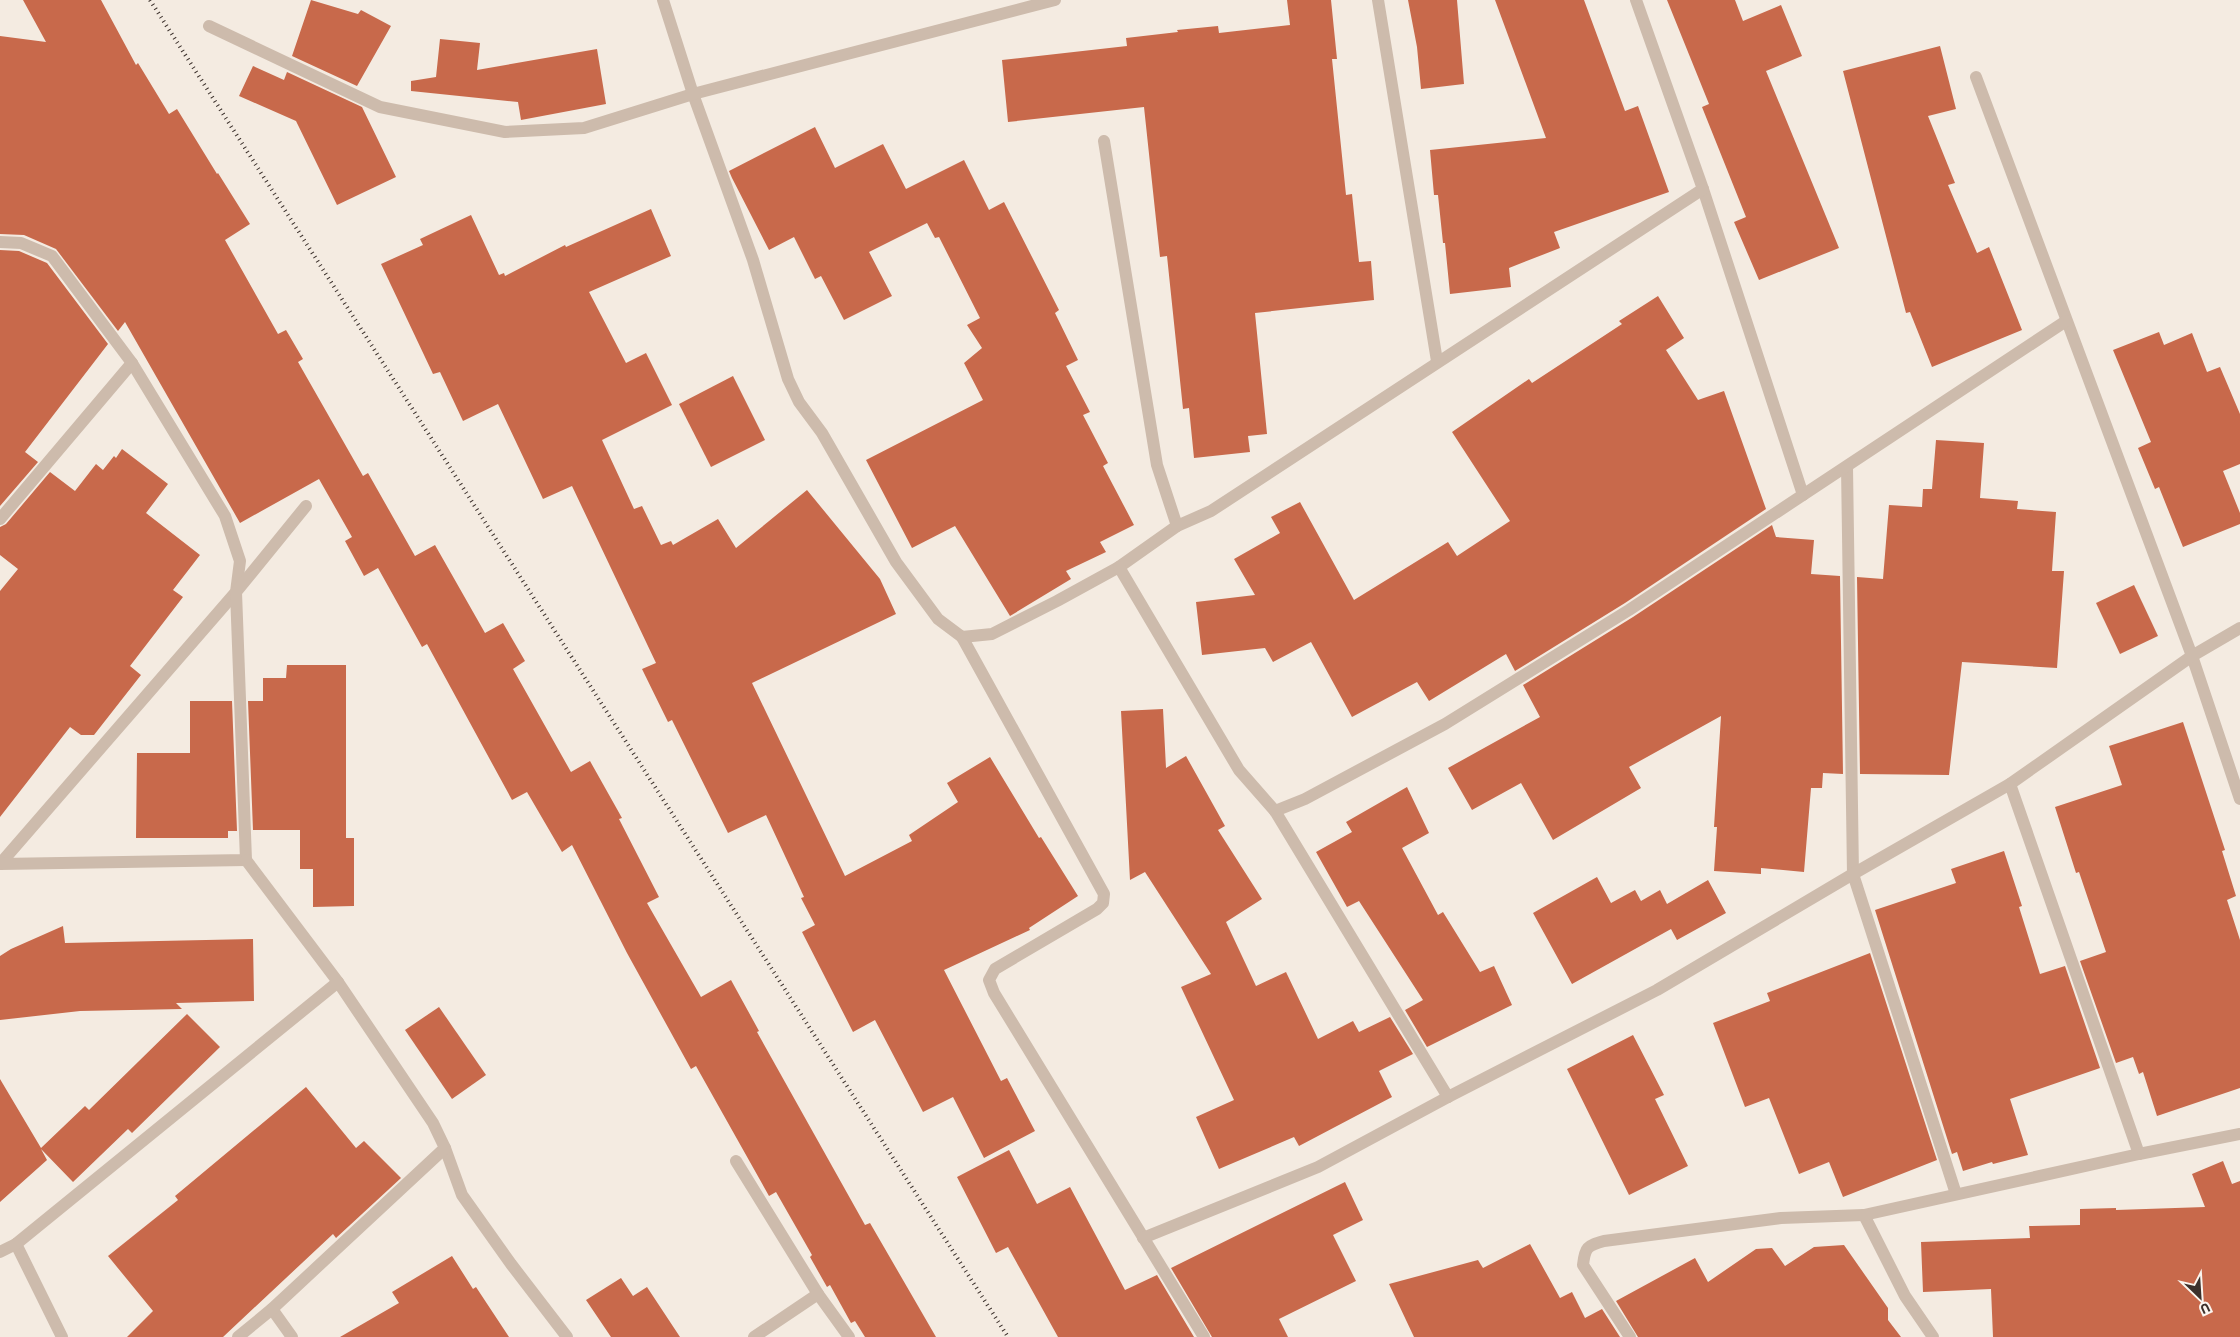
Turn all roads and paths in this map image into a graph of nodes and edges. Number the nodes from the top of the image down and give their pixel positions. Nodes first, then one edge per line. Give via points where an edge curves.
1 (663, 0) edge
2 (1055, 0) edge
3 (1378, 0) edge
4 (1636, 0) edge
5 (208, 26) dead end
6 (1976, 78) dead end
7 (693, 94) junction
8 (1104, 141) dead end
9 (1703, 189) junction
10 (0, 242) edge
11 (2066, 321) junction
12 (1437, 361) junction
13 (132, 363) junction
14 (1847, 466) junction
15 (1803, 495) junction
16 (306, 506) dead end
17 (0, 519) edge
18 (1177, 526) junction
19 (1119, 567) junction
20 (236, 592) junction
21 (2240, 628) edge
22 (962, 637) junction
23 (2192, 656) junction
24 (2010, 784) junction
25 (2240, 799) edge
26 (1275, 811) junction
27 (246, 860) junction
28 (1853, 874) junction
29 (338, 982) junction
30 (1448, 1097) junction
31 (2240, 1134) edge
32 (445, 1148) junction
33 (2139, 1154) junction
34 (736, 1161) dead end
35 (1956, 1194) junction
36 (1864, 1216) junction
37 (1143, 1238) junction
38 (16, 1244) junction
39 (0, 1252) edge
40 (818, 1294) junction
41 (272, 1309) junction
42 (62, 1337) edge
43 (238, 1337) edge
44 (292, 1337) edge
45 (567, 1337) edge
46 (754, 1337) edge
47 (849, 1337) edge
48 (1204, 1337) edge
49 (1630, 1337) edge
50 (1933, 1337) edge

1 - 7 street
2 - 7 street
3 - 12 street
4 - 9 street
5 - 7 street via 380,107 504,132 584,128
6 - 11 street
7 - 22 street via 753,260 788,379 799,402 822,433 896,562 938,619
8 - 18 street via 1157,466
9 - 12 street
9 - 15 street
10 - 13 street via 21,243 52,256
11 - 14 street
11 - 23 street
12 - 18 street via 1211,511
13 - 17 street
13 - 20 street via 225,516 240,561
14 - 15 street
14 - 28 street
15 - 26 street via 1629,610 1445,724 1305,799
16 - 20 street
18 - 19 street
19 - 22 street via 992,634
19 - 26 street via 1240,770
20 - 27 street
20 - 27 street via 0,864
21 - 23 street
22 - 37 street via 1104,894 1103,903 1097,909 995,969 989,980
23 - 24 street
23 - 25 street
24 - 28 street
24 - 33 street
26 - 30 street
27 - 29 street
28 - 30 street via 1657,990
28 - 35 street
29 - 32 street via 433,1123
29 - 38 street
30 - 37 street via 1318,1167
31 - 33 street
32 - 41 street
32 - 45 street via 462,1195
33 - 35 street
34 - 40 street
35 - 36 street
36 - 49 street via 1781,1218 1590,1245 1584,1252 1583,1265
36 - 50 street via 1905,1296
37 - 48 street
38 - 39 street
38 - 42 street
40 - 46 street
40 - 47 street
41 - 43 street
41 - 44 street

